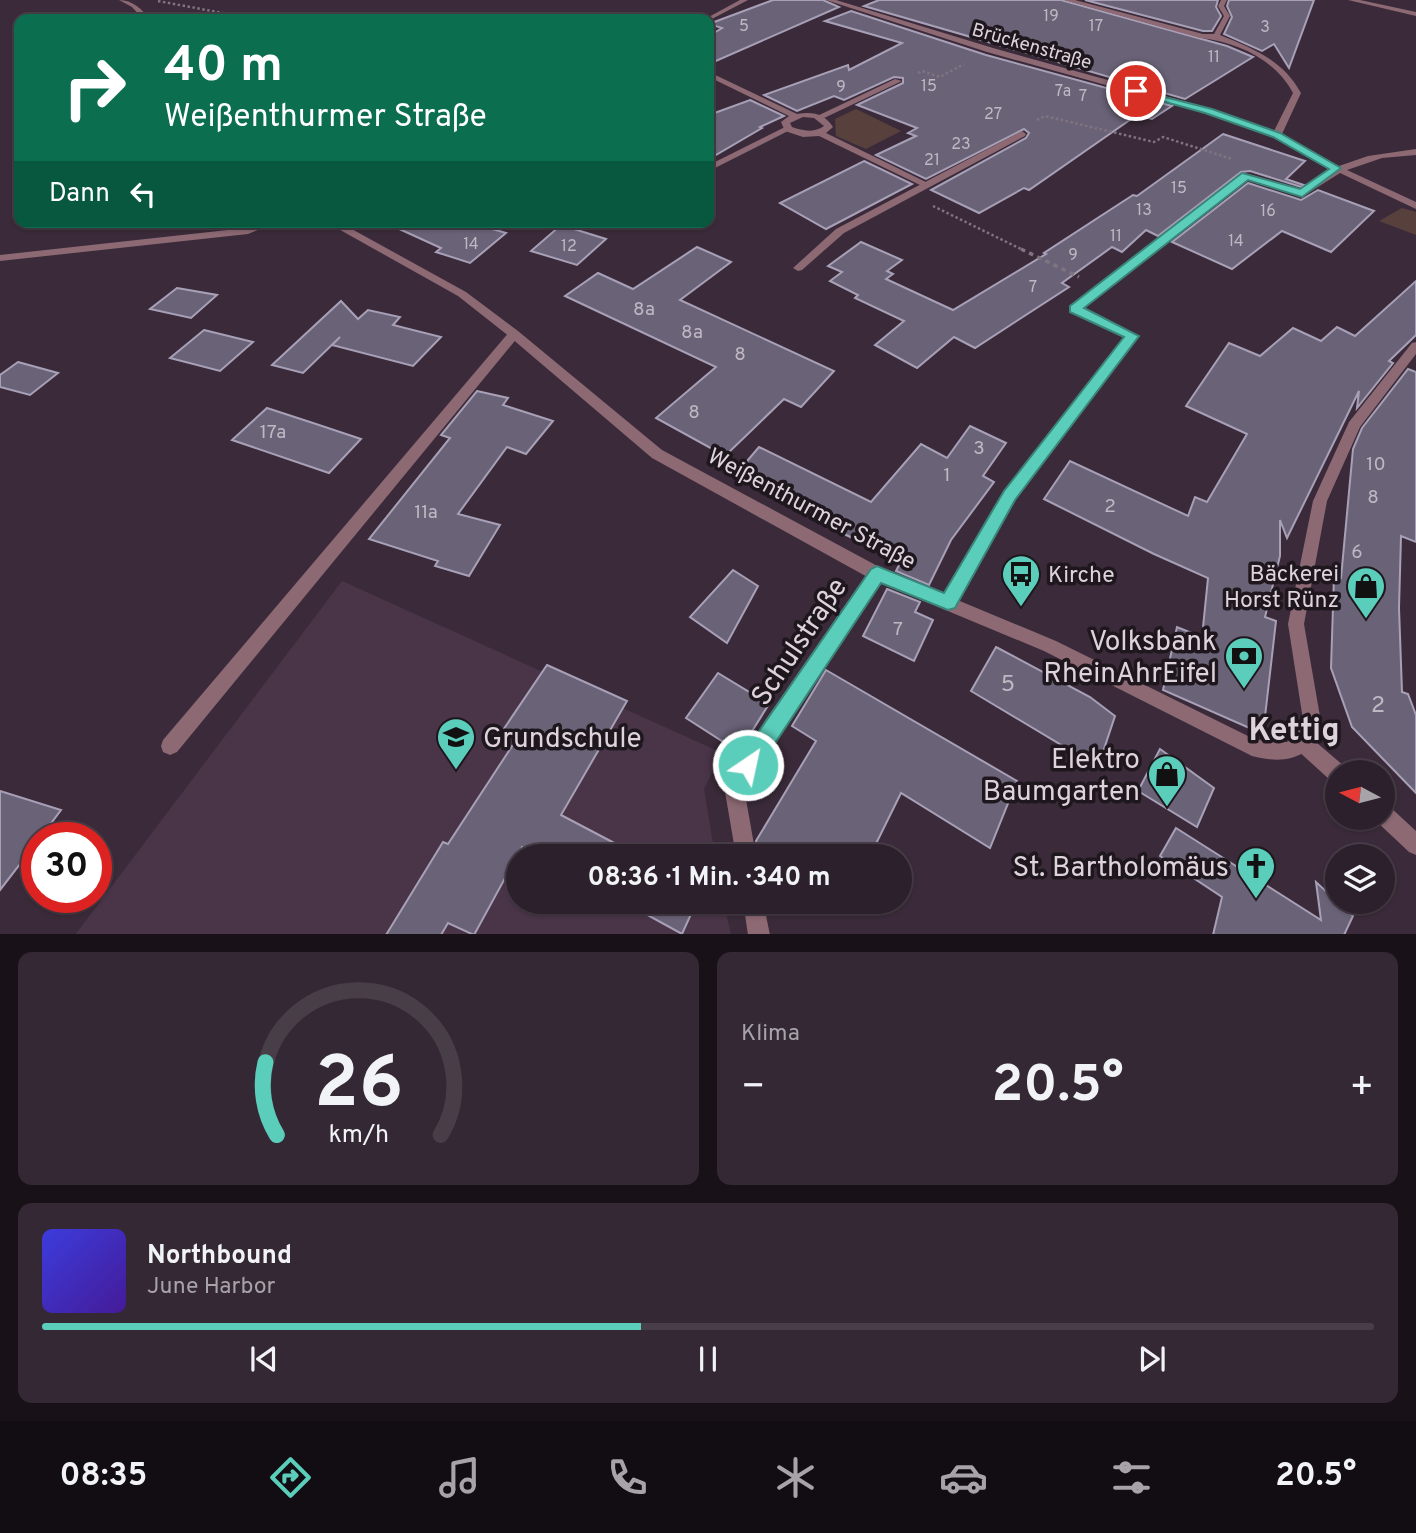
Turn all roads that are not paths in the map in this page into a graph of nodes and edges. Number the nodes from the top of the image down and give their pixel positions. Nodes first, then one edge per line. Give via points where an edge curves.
1 (122, 0) edge
2 (745, 0) edge
3 (830, 0) edge
4 (1067, 0) edge
5 (1224, 0) edge
6 (1351, 0) edge
7 (142, 14) edge
8 (1416, 14) edge
9 (714, 16) edge
10 (1216, 36) junction
11 (714, 76) edge
12 (898, 81) road end
13 (796, 116) junction
14 (819, 117) junction
15 (788, 129) junction
16 (820, 133) junction
17 (1022, 134) road end
18 (1276, 135) junction
19 (1416, 152) edge
20 (714, 166) edge
21 (1336, 168) junction
22 (925, 184) junction
23 (1416, 206) edge
24 (256, 228) edge
25 (346, 228) edge
26 (0, 258) edge
27 (798, 268) dead end
28 (514, 334) junction
29 (1416, 346) edge
30 (877, 574) junction
31 (948, 602) junction
32 (1303, 743) junction
33 (170, 746) dead end
34 (1325, 762) edge
35 (1395, 825) edge
36 (744, 844) edge
37 (1416, 845) edge
38 (755, 914) edge
39 (759, 934) edge

1 - 7 street
2 - 9 street
3 - 18 street, Brückenstraße via 1209,111
4 - 10 street via 1183,33
5 - 10 street via 1221,6 1227,16
6 - 8 street
10 - 18 street via 1265,57 1290,76 1297,93
11 - 13 street
12 - 14 street
13 - 14 street
13 - 15 street via 785,122
14 - 16 street via 829,127
15 - 16 street
15 - 20 street
16 - 22 street
17 - 22 street
18 - 21 street, Brückenstraße
19 - 21 street via 1367,158
21 - 23 street, Brückenstraße
21 - 31 street via 1302,194 1246,176 1075,309 1132,336 1010,496
22 - 27 street via 840,231
24 - 26 street
25 - 28 street, Weißenthurmer Straße via 462,294
28 - 30 street, Weißenthurmer Straße via 657,454
28 - 33 street
29 - 32 street via 1354,425 1320,501 1296,624 1313,728
30 - 31 street, Weißenthurmer Straße
30 - 36 street, Schulstraße via 734,786
31 - 32 street, Weißenthurmer Straße via 1051,646 1252,747 1276,753
32 - 34 street
35 - 37 street
38 - 39 street

